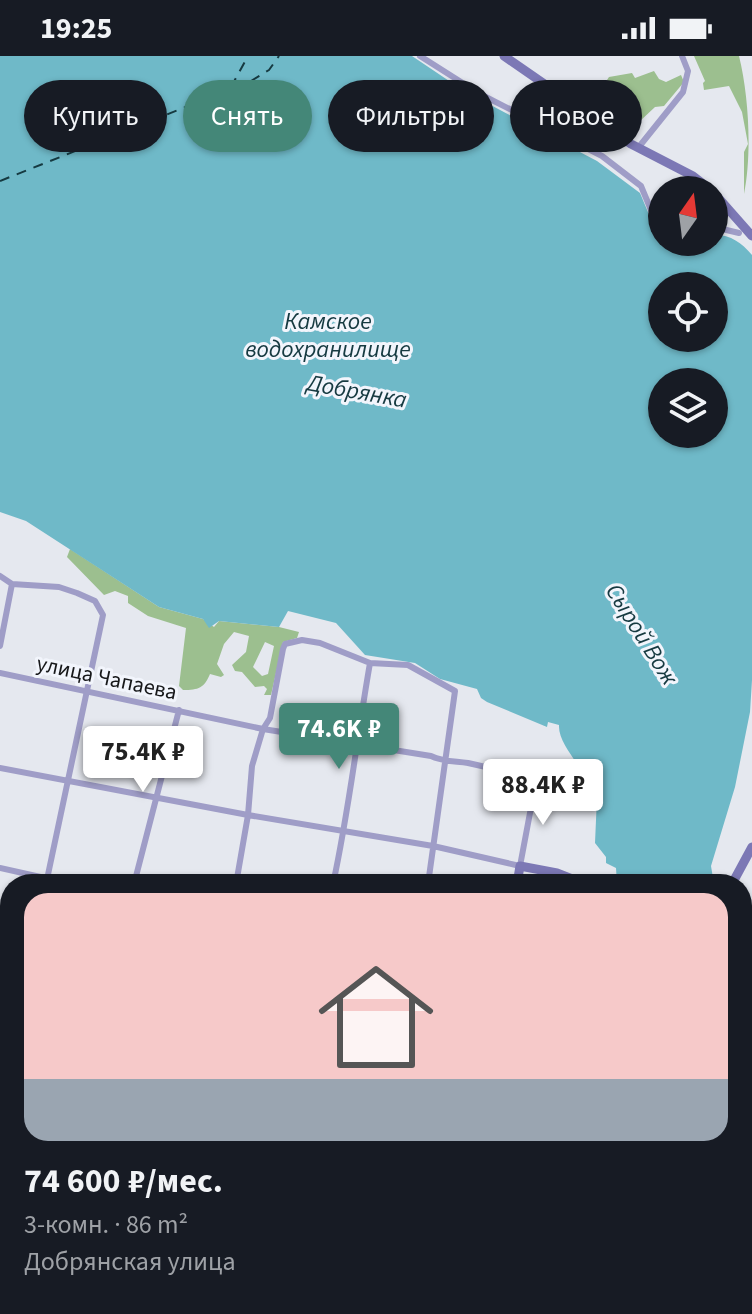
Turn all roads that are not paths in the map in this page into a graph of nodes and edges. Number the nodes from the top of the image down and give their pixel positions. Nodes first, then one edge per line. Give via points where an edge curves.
1 (420, 56) edge
2 (504, 56) edge
3 (682, 56) edge
4 (539, 80) edge
5 (642, 143) edge
6 (642, 150) edge
7 (693, 176) edge
8 (648, 203) edge
9 (728, 209) edge
10 (728, 230) edge
11 (739, 233) dead end
12 (752, 236) edge
13 (0, 576) edge
14 (12, 584) junction
15 (0, 646) edge
16 (370, 663) junction
17 (0, 673) edge
18 (87, 691) junction
19 (179, 710) junction
20 (263, 729) junction
21 (356, 743) junction
22 (446, 763) junction
23 (0, 768) edge
24 (70, 780) junction
25 (158, 796) junction
26 (248, 815) junction
27 (344, 832) junction
28 (433, 846) junction
29 (752, 847) edge
30 (520, 866) junction
31 (0, 868) edge
32 (22, 874) edge
33 (49, 874) edge
34 (137, 874) edge
35 (238, 874) edge
36 (335, 874) edge
37 (429, 874) edge
38 (519, 874) edge
39 (560, 874) edge
40 (737, 874) edge

1 - 8 street via 480,94 609,160 641,186
2 - 4 street
3 - 5 street via 688,71 683,92
6 - 7 street
9 - 12 street
10 - 11 street
13 - 14 street
14 - 15 street
14 - 18 street via 59,587 95,601 103,615
16 - 20 street via 320,643 285,644 270,718
16 - 21 street
16 - 22 street via 408,665 455,691
17 - 18 street, улица Чапаева
18 - 19 street, улица Чапаева
18 - 24 street
19 - 20 street, улица Чапаева
19 - 25 street
20 - 21 street, улица Чапаева
20 - 26 street via 252,766
21 - 22 street, улица Чапаева
21 - 27 street
22 - 28 street
22 - 30 street, улица Чапаева via 463,762 536,781
23 - 24 street
24 - 25 street
24 - 33 street
25 - 26 street
25 - 34 street
26 - 27 street
26 - 35 street
27 - 28 street
27 - 36 street
28 - 30 street
28 - 37 street
29 - 40 street
30 - 38 street
30 - 39 street
31 - 32 street

